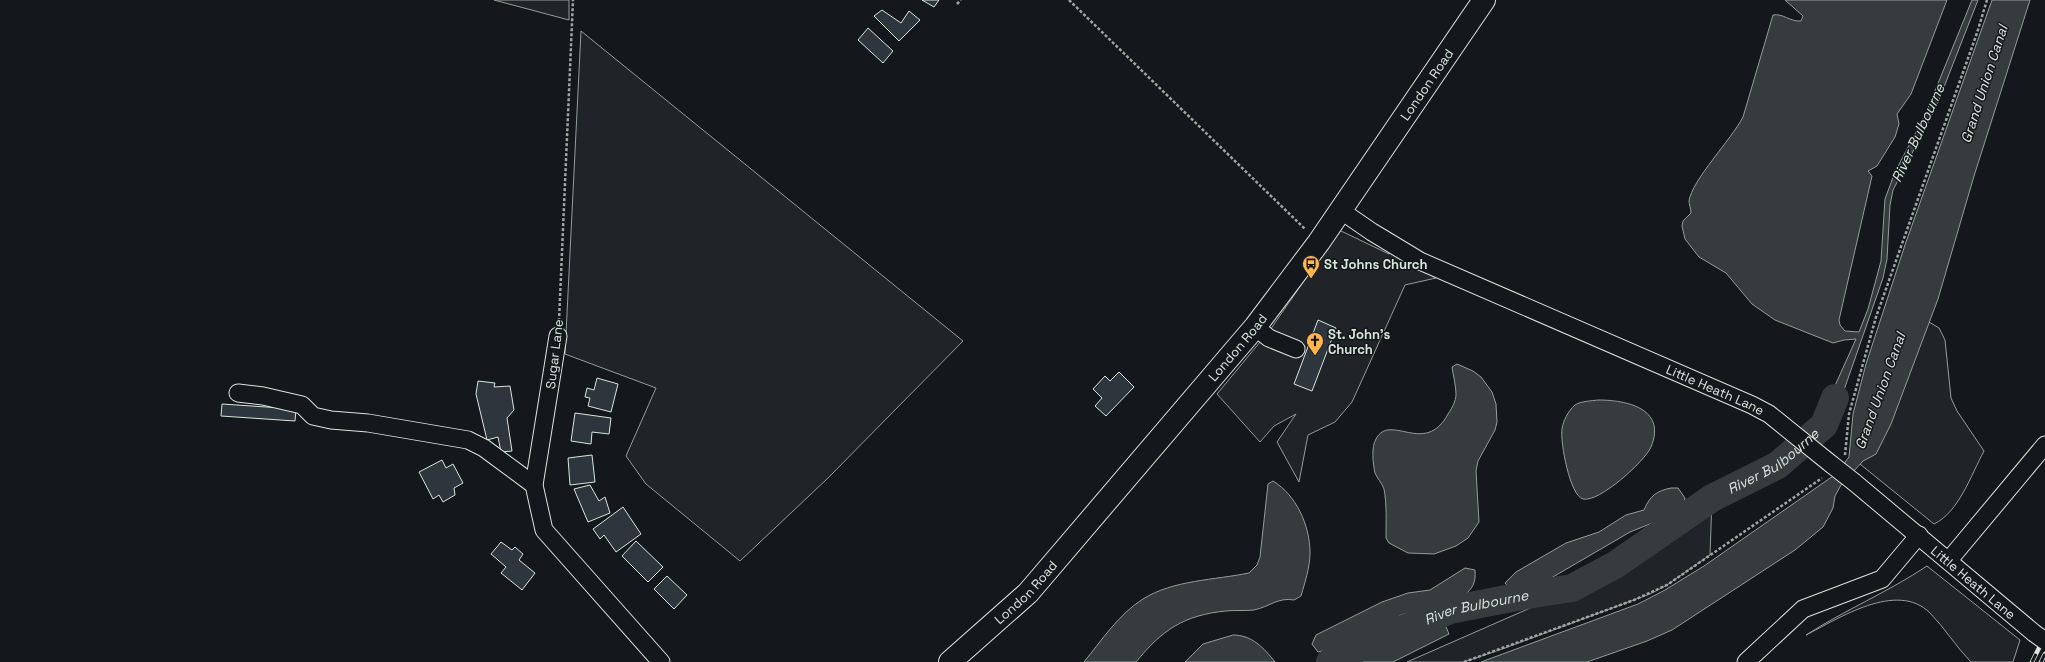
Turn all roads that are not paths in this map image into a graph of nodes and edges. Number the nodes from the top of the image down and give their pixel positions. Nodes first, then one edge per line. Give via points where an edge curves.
1 (1484, 0) edge
2 (1340, 210) junction
3 (1255, 327) junction
4 (558, 336) road end
5 (1296, 349) dead end
6 (238, 393) dead end
7 (2045, 446) edge
8 (534, 485) junction
9 (1920, 535) junction
10 (1949, 560) junction
11 (2040, 637) edge
12 (661, 662) edge
13 (950, 662) edge
14 (1746, 662) edge

1 - 2 main road, London Road
2 - 3 main road, London Road
2 - 9 street, Little Heath Lane, bridge via 1420,261 1752,404 1769,414
3 - 5 street via 1269,338
3 - 13 main road, London Road via 1028,593
4 - 8 street, Sugar Lane
6 - 8 street via 302,404 313,416 331,420 368,423 468,440 484,448
7 - 10 street via 1955,556
8 - 12 street, Sugar Lane via 544,530
9 - 10 street, Little Heath Lane
9 - 14 street via 1882,579 1803,609
10 - 11 street, Little Heath Lane

